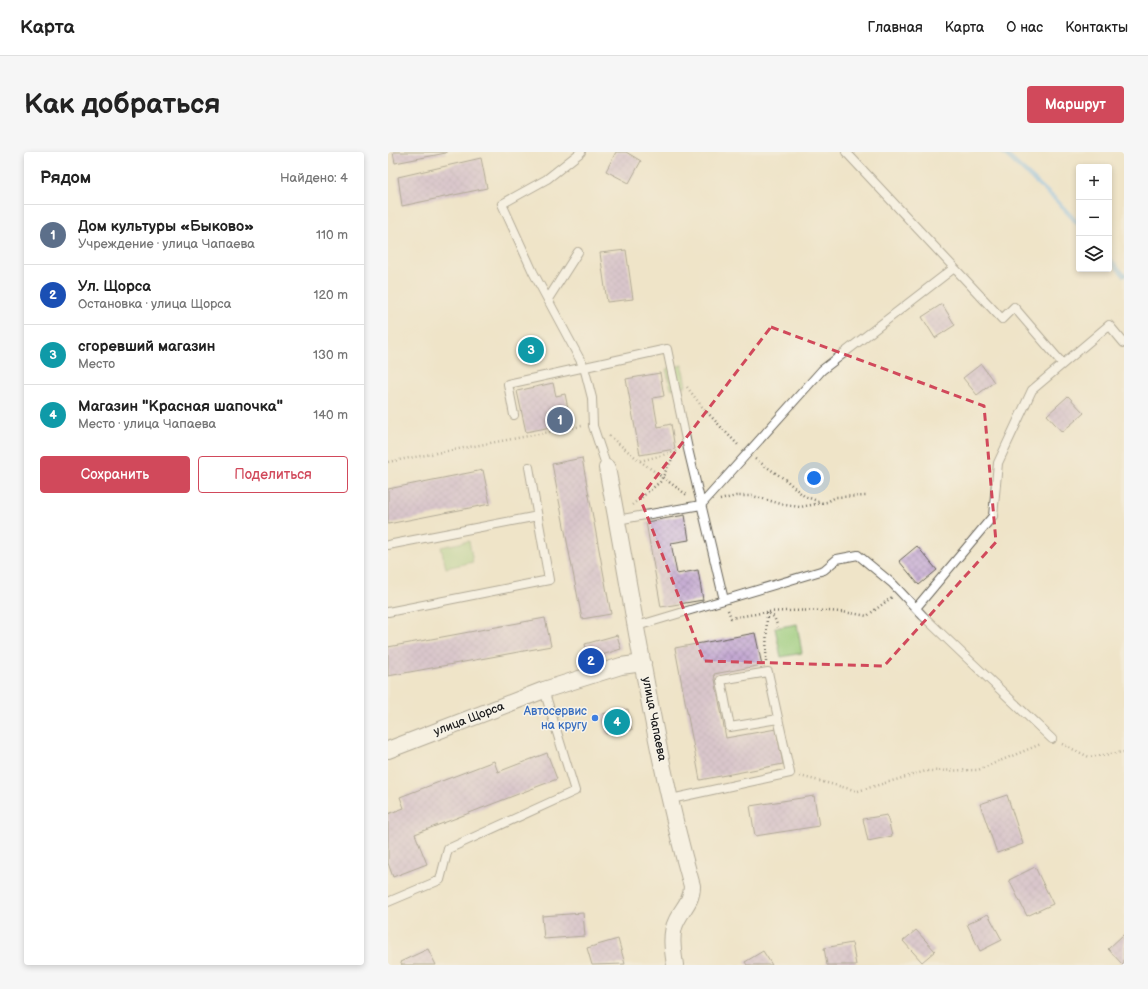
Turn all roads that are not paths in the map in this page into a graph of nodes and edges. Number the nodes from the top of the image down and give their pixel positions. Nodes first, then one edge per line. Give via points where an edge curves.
1 (581, 152) edge
2 (846, 152) edge
3 (578, 252) dead end
4 (954, 268) junction
5 (548, 299) junction
6 (1124, 343) edge
7 (1062, 363) junction
8 (584, 367) junction
9 (514, 415) dead end
10 (529, 467) dead end
11 (607, 468) joint
12 (701, 505) junction
13 (538, 516) junction
14 (617, 518) junction
15 (388, 544) edge
16 (724, 600) junction
17 (916, 608) junction
18 (388, 612) edge
19 (637, 626) junction
20 (643, 663) junction
21 (544, 690) junction
22 (778, 719) junction
23 (1052, 739) road end
24 (388, 750) edge
25 (671, 799) junction
26 (388, 902) edge
27 (674, 965) edge

1 - 5 lane via 546,179 502,204
2 - 4 lane
3 - 5 lane
4 - 7 lane via 1002,319 1014,307
4 - 12 lane via 822,370
5 - 8 lane
6 - 7 lane via 1109,325
7 - 17 lane via 1032,390 998,463 993,516
8 - 9 lane via 508,384
8 - 11 lane via 592,398 593,424
8 - 12 lane via 667,349
10 - 13 lane
11 - 14 street, улица Чапаева
12 - 14 lane
12 - 16 lane
13 - 15 lane
13 - 18 lane via 549,580
14 - 19 street, улица Чапаева
16 - 17 lane via 824,570 837,559 858,555
16 - 19 lane
17 - 23 lane
19 - 20 street, улица Чапаева
20 - 21 street, улица Щорса via 621,666
20 - 25 street, улица Чапаева
21 - 24 street, улица Щорса
21 - 26 lane via 576,791 448,849 440,880
22 - 22 lane via 768,672 721,680 730,727
22 - 25 lane via 790,773
25 - 27 street, улица Чапаева via 692,886 689,903 675,923

